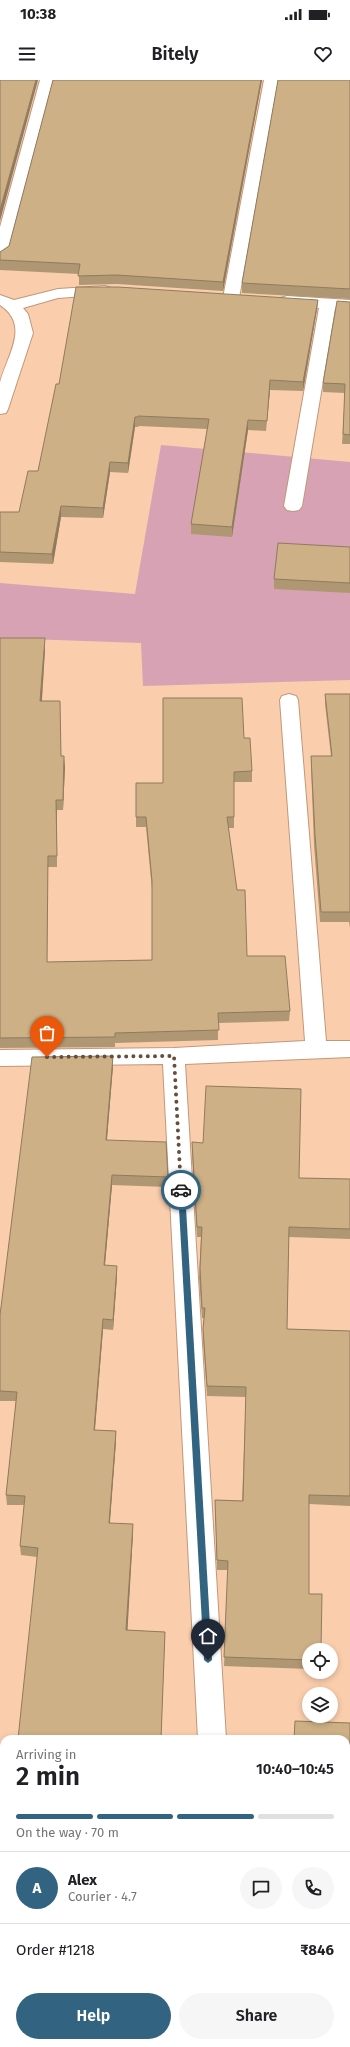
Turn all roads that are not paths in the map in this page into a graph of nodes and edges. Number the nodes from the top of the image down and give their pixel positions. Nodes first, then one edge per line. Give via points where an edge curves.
1 (47, 80) edge
2 (271, 80) edge
3 (0, 255) edge
4 (121, 292) edge
5 (215, 297) edge
6 (268, 300) edge
7 (6, 303) edge
8 (328, 304) junction
9 (350, 305) edge
10 (18, 352) junction
11 (0, 357) edge
12 (0, 409) edge
13 (293, 506) dead end
14 (289, 700) dead end
15 (316, 1049) junction
16 (350, 1050) edge
17 (174, 1056) junction
18 (0, 1058) edge
19 (212, 1735) edge

1 - 3 street
2 - 5 street via 238,299
4 - 7 street via 59,292
6 - 8 street
7 - 10 street via 20,314 25,333
8 - 9 street
8 - 13 street
10 - 11 street
10 - 12 street
14 - 15 street
15 - 16 street
15 - 17 street
17 - 18 street
17 - 19 street

